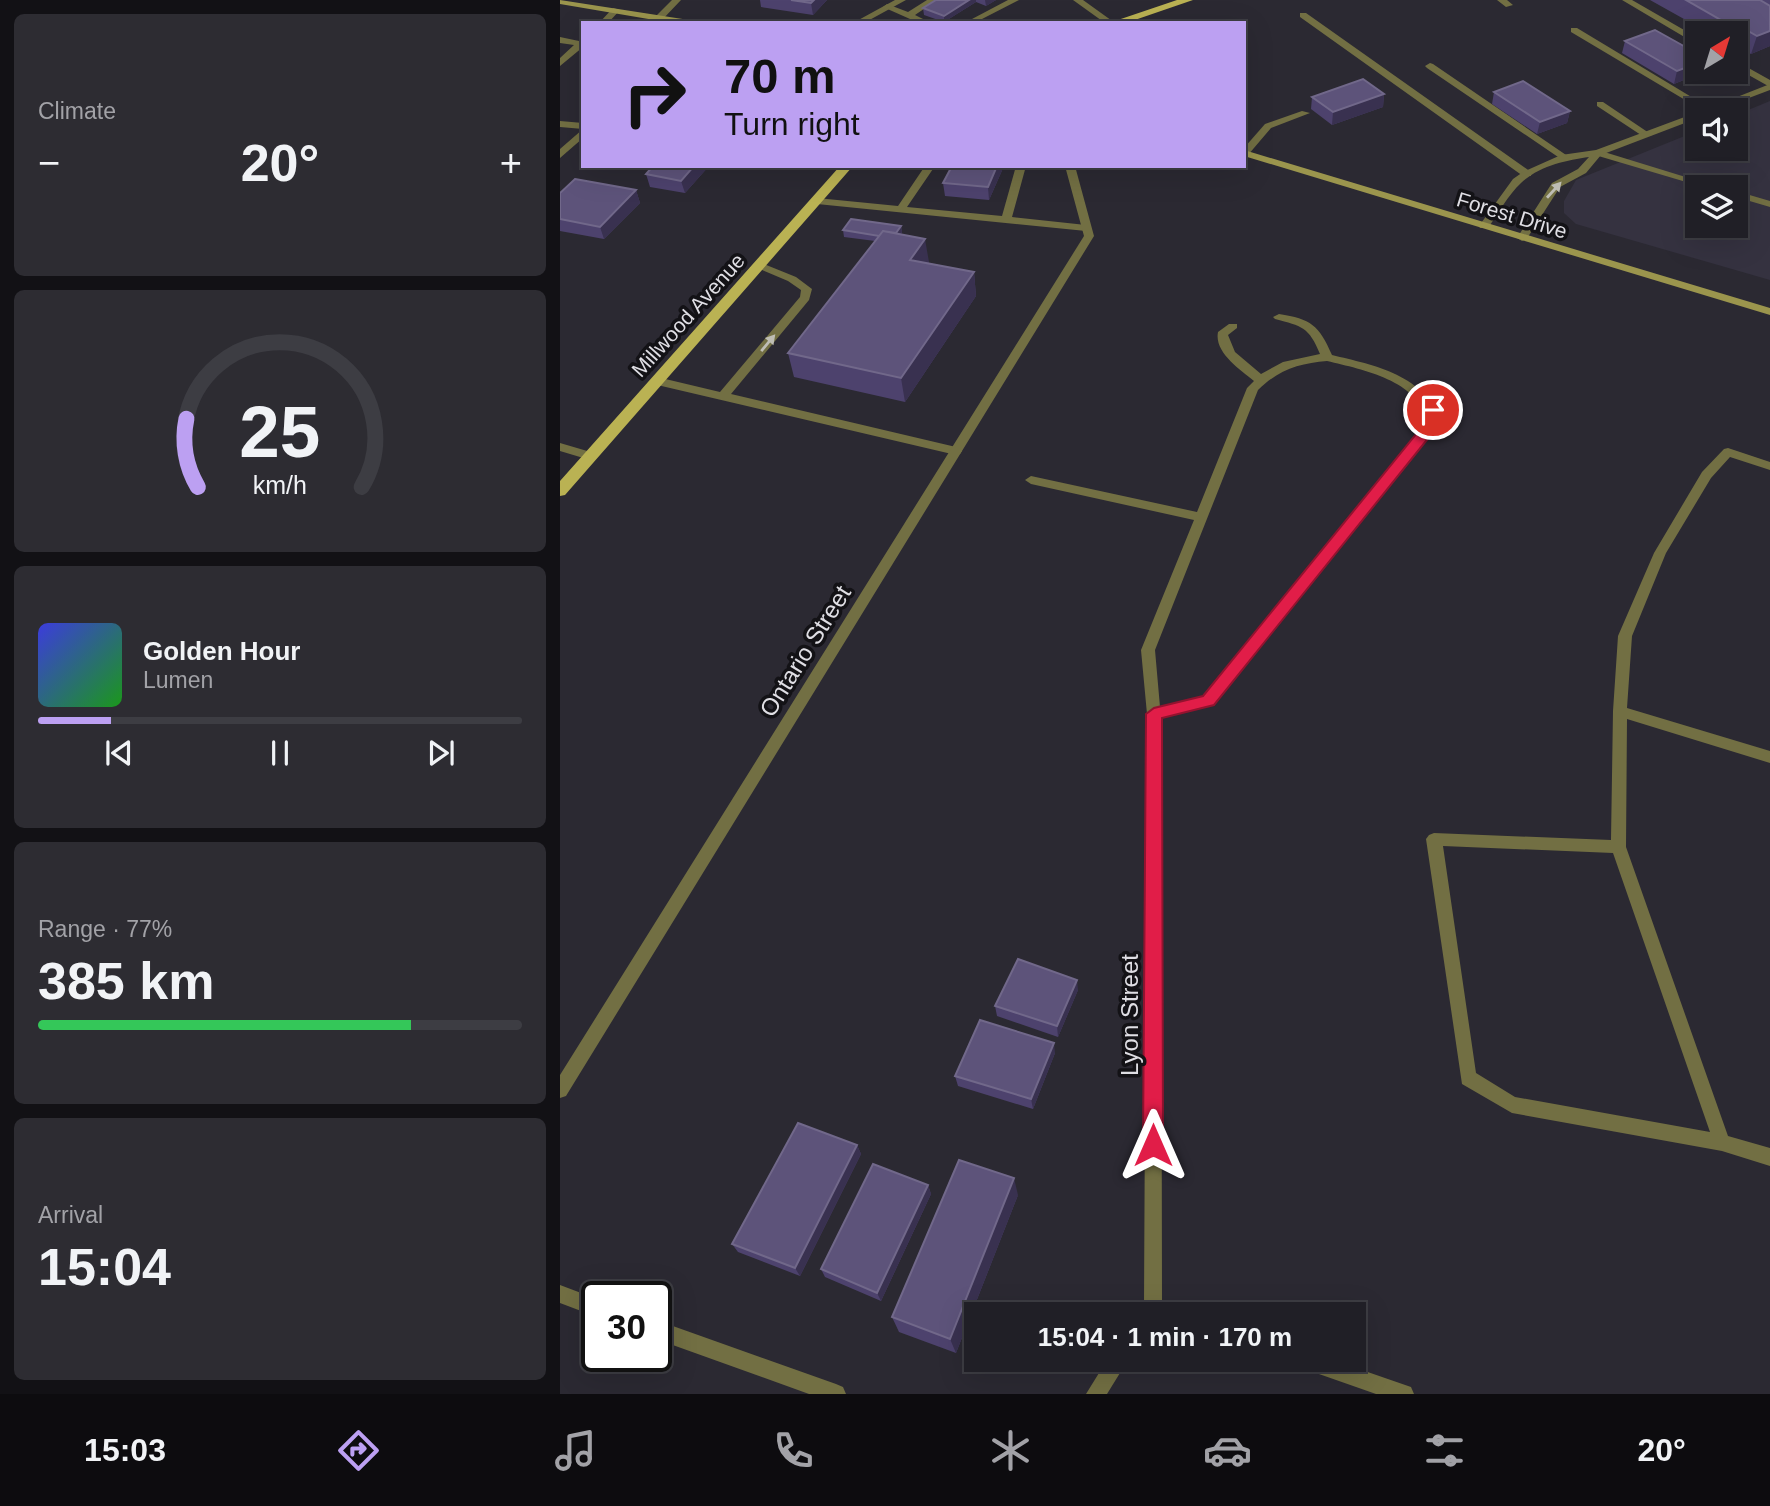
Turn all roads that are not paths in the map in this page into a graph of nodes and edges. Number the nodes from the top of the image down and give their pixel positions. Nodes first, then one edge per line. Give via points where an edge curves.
1 (676, 0) edge
2 (902, 0) edge
3 (1015, 0) edge
4 (1077, 0) edge
5 (1188, 0) edge
6 (1626, 0) edge
7 (560, 1) edge
8 (933, 2) edge
9 (887, 7) junction
10 (615, 10) junction
11 (1303, 15) dead end
12 (908, 16) junction
13 (659, 18) junction
14 (973, 20) edge
15 (605, 21) edge
16 (677, 21) edge
17 (861, 21) edge
18 (922, 21) edge
19 (1110, 21) edge
20 (1120, 21) edge
21 (1574, 30) dead end
22 (1685, 34) edge
23 (560, 40) edge
24 (581, 43) edge
25 (581, 44) edge
26 (560, 63) edge
27 (1430, 66) dead end
28 (1748, 71) edge
29 (1770, 85) edge
30 (1689, 98) edge
31 (1738, 98) edge
32 (1600, 104) dead end
33 (1305, 113) dead end
34 (1685, 120) edge
35 (560, 124) edge
36 (581, 126) edge
37 (581, 134) edge
38 (1647, 135) junction
39 (1246, 151) edge
40 (1598, 153) junction
41 (1246, 154) edge
42 (560, 155) edge
43 (1564, 157) junction
44 (845, 168) edge
45 (928, 168) edge
46 (1020, 168) edge
47 (1071, 168) edge
48 (1527, 174) junction
49 (1685, 179) edge
50 (1748, 198) edge
51 (817, 201) junction
52 (1770, 204) edge
53 (900, 210) junction
54 (1006, 220) junction
55 (1484, 226) junction
56 (1088, 232) junction
57 (1522, 238) junction
58 (760, 265) junction
59 (1770, 312) edge
60 (1279, 317) dead end
61 (1234, 326) dead end
62 (1327, 357) junction
63 (1260, 380) junction
64 (657, 381) junction
65 (724, 396) junction
66 (560, 447) edge
67 (956, 451) junction
68 (590, 456) junction
69 (1770, 466) edge
70 (1031, 480) dead end
71 (560, 491) edge
72 (1201, 517) junction
73 (1620, 711) junction
74 (1154, 714) junction
75 (1770, 757) edge
76 (1618, 847) junction
77 (560, 1090) edge
78 (1721, 1143) junction
79 (1770, 1157) edge
80 (560, 1294) edge
81 (581, 1302) edge
82 (1151, 1302) edge
83 (672, 1335) edge
84 (1110, 1372) edge
85 (1341, 1372) edge
86 (836, 1394) edge
87 (1096, 1394) edge
88 (1405, 1394) edge

1 - 13 street
2 - 9 street
3 - 14 street
4 - 19 street
5 - 20 main road
6 - 22 street
7 - 10 main road
8 - 12 street
9 - 12 street
9 - 17 street
10 - 13 main road
10 - 15 street
11 - 48 street
12 - 18 street
13 - 16 main road
21 - 30 street
23 - 24 street
25 - 26 street
27 - 43 street
28 - 29 street
29 - 31 street
32 - 38 street
33 - 39 street via 1268,126
34 - 38 street
35 - 36 street
37 - 42 street
38 - 40 street
40 - 43 street
40 - 49 street
57 -> 40 street via 1556,185 1582,171
41 - 55 main road, Forest Drive
43 - 48 street
44 - 51 main road, Millwood Avenue
45 - 53 street
46 - 54 street
47 - 56 street
48 - 55 street
50 - 52 street
51 - 53 street
51 - 58 main road, Millwood Avenue
53 - 54 street
54 - 56 street
55 - 57 main road, Forest Drive
56 - 67 street, Ontario Street
57 - 59 main road, Forest Drive
58 - 64 main road, Millwood Avenue
65 -> 58 street via 805,298 807,289
60 - 62 street via 1317,331
61 - 63 street via 1222,334 1223,342
62 - 63 street via 1299,359
62 - 74 street via 1389,376 1423,396 1433,410 1433,423 1208,701
63 - 72 street, Lyon Street
64 - 65 street
64 - 68 main road, Millwood Avenue
65 - 67 street
66 - 68 street
67 - 77 street, Ontario Street
68 - 71 main road, Millwood Avenue
69 - 73 street via 1728,452 1706,475 1660,554 1625,636
70 - 72 street
72 - 74 street, Lyon Street via 1148,650
73 - 75 street
73 - 76 street
74 - 82 street, Lyon Street
76 - 78 street
76 - 78 street via 1434,839 1468,1077 1512,1105
78 - 79 street
80 - 81 street
83 - 86 street
84 - 87 street
85 - 88 street

